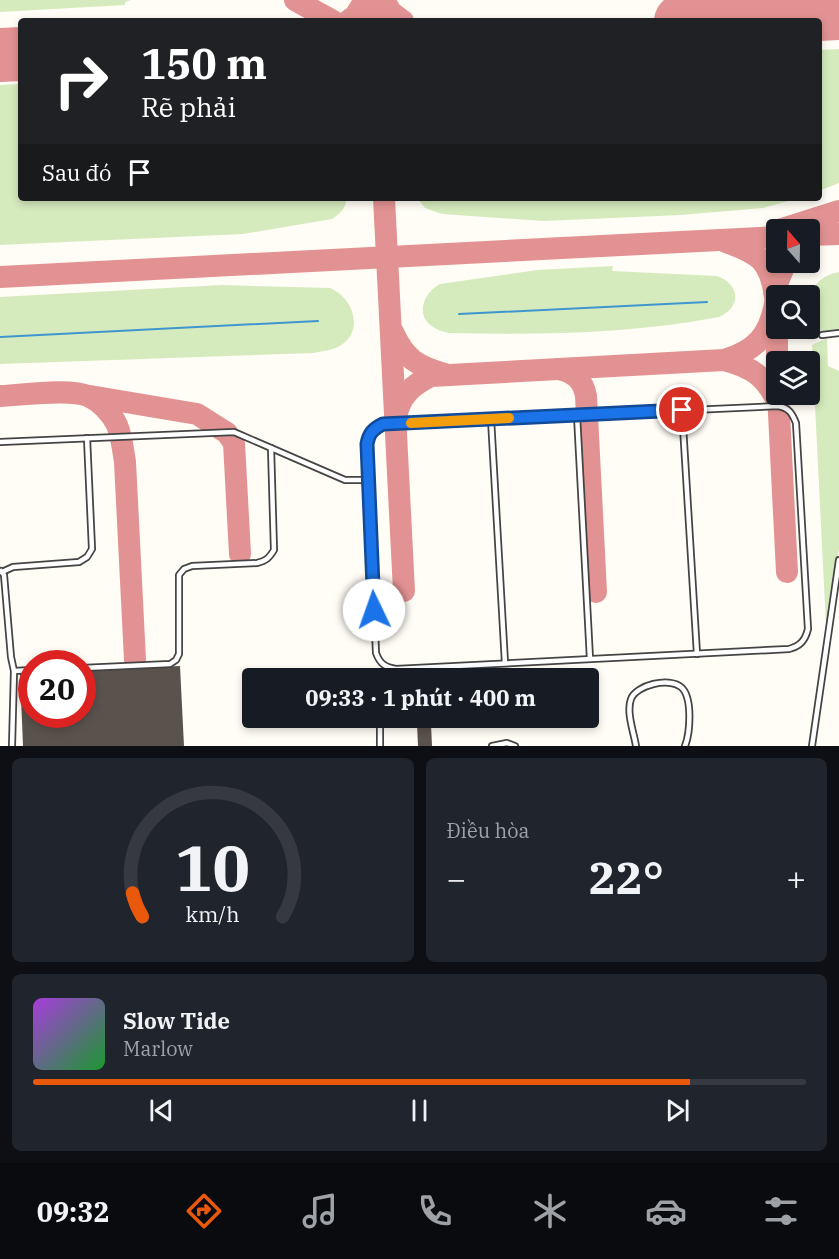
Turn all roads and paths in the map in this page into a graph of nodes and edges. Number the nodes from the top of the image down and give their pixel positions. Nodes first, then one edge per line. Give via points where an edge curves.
1 (839, 333) edge
2 (822, 335) dead end
3 (682, 410) junction
4 (577, 415) junction
5 (491, 419) junction
6 (87, 438) junction
7 (0, 442) edge
8 (271, 448) junction
9 (367, 480) junction
10 (839, 560) edge
11 (1, 571) edge
12 (697, 654) junction
13 (590, 659) junction
14 (505, 663) junction
15 (96, 667) edge
16 (14, 670) junction
17 (18, 670) edge
18 (380, 728) edge
19 (12, 746) edge
20 (380, 746) edge
21 (492, 746) edge
22 (515, 746) edge
23 (636, 746) edge
24 (685, 746) edge
25 (813, 746) edge

1 - 2 lane
3 - 4 lane
3 - 12 lane
3 - 12 lane via 778,406 791,412 796,423 808,629 805,640 789,650
4 - 5 lane
4 - 13 lane
5 - 9 lane via 383,424 374,428 367,444
5 - 14 lane
6 - 7 lane
6 - 8 lane via 234,432
6 - 11 lane via 92,549 87,557 79,562
8 - 9 lane via 345,480
8 - 15 lane via 274,550 270,557 257,563 192,566 178,575 179,654 170,664
9 - 14 lane via 379,661 396,669
10 - 25 lane
11 - 16 lane
12 - 13 lane
13 - 14 lane
16 - 17 lane
16 - 19 lane
18 - 20 lane
21 - 22 lane
23 - 24 lane via 631,699 647,686 669,682 686,695 689,733

